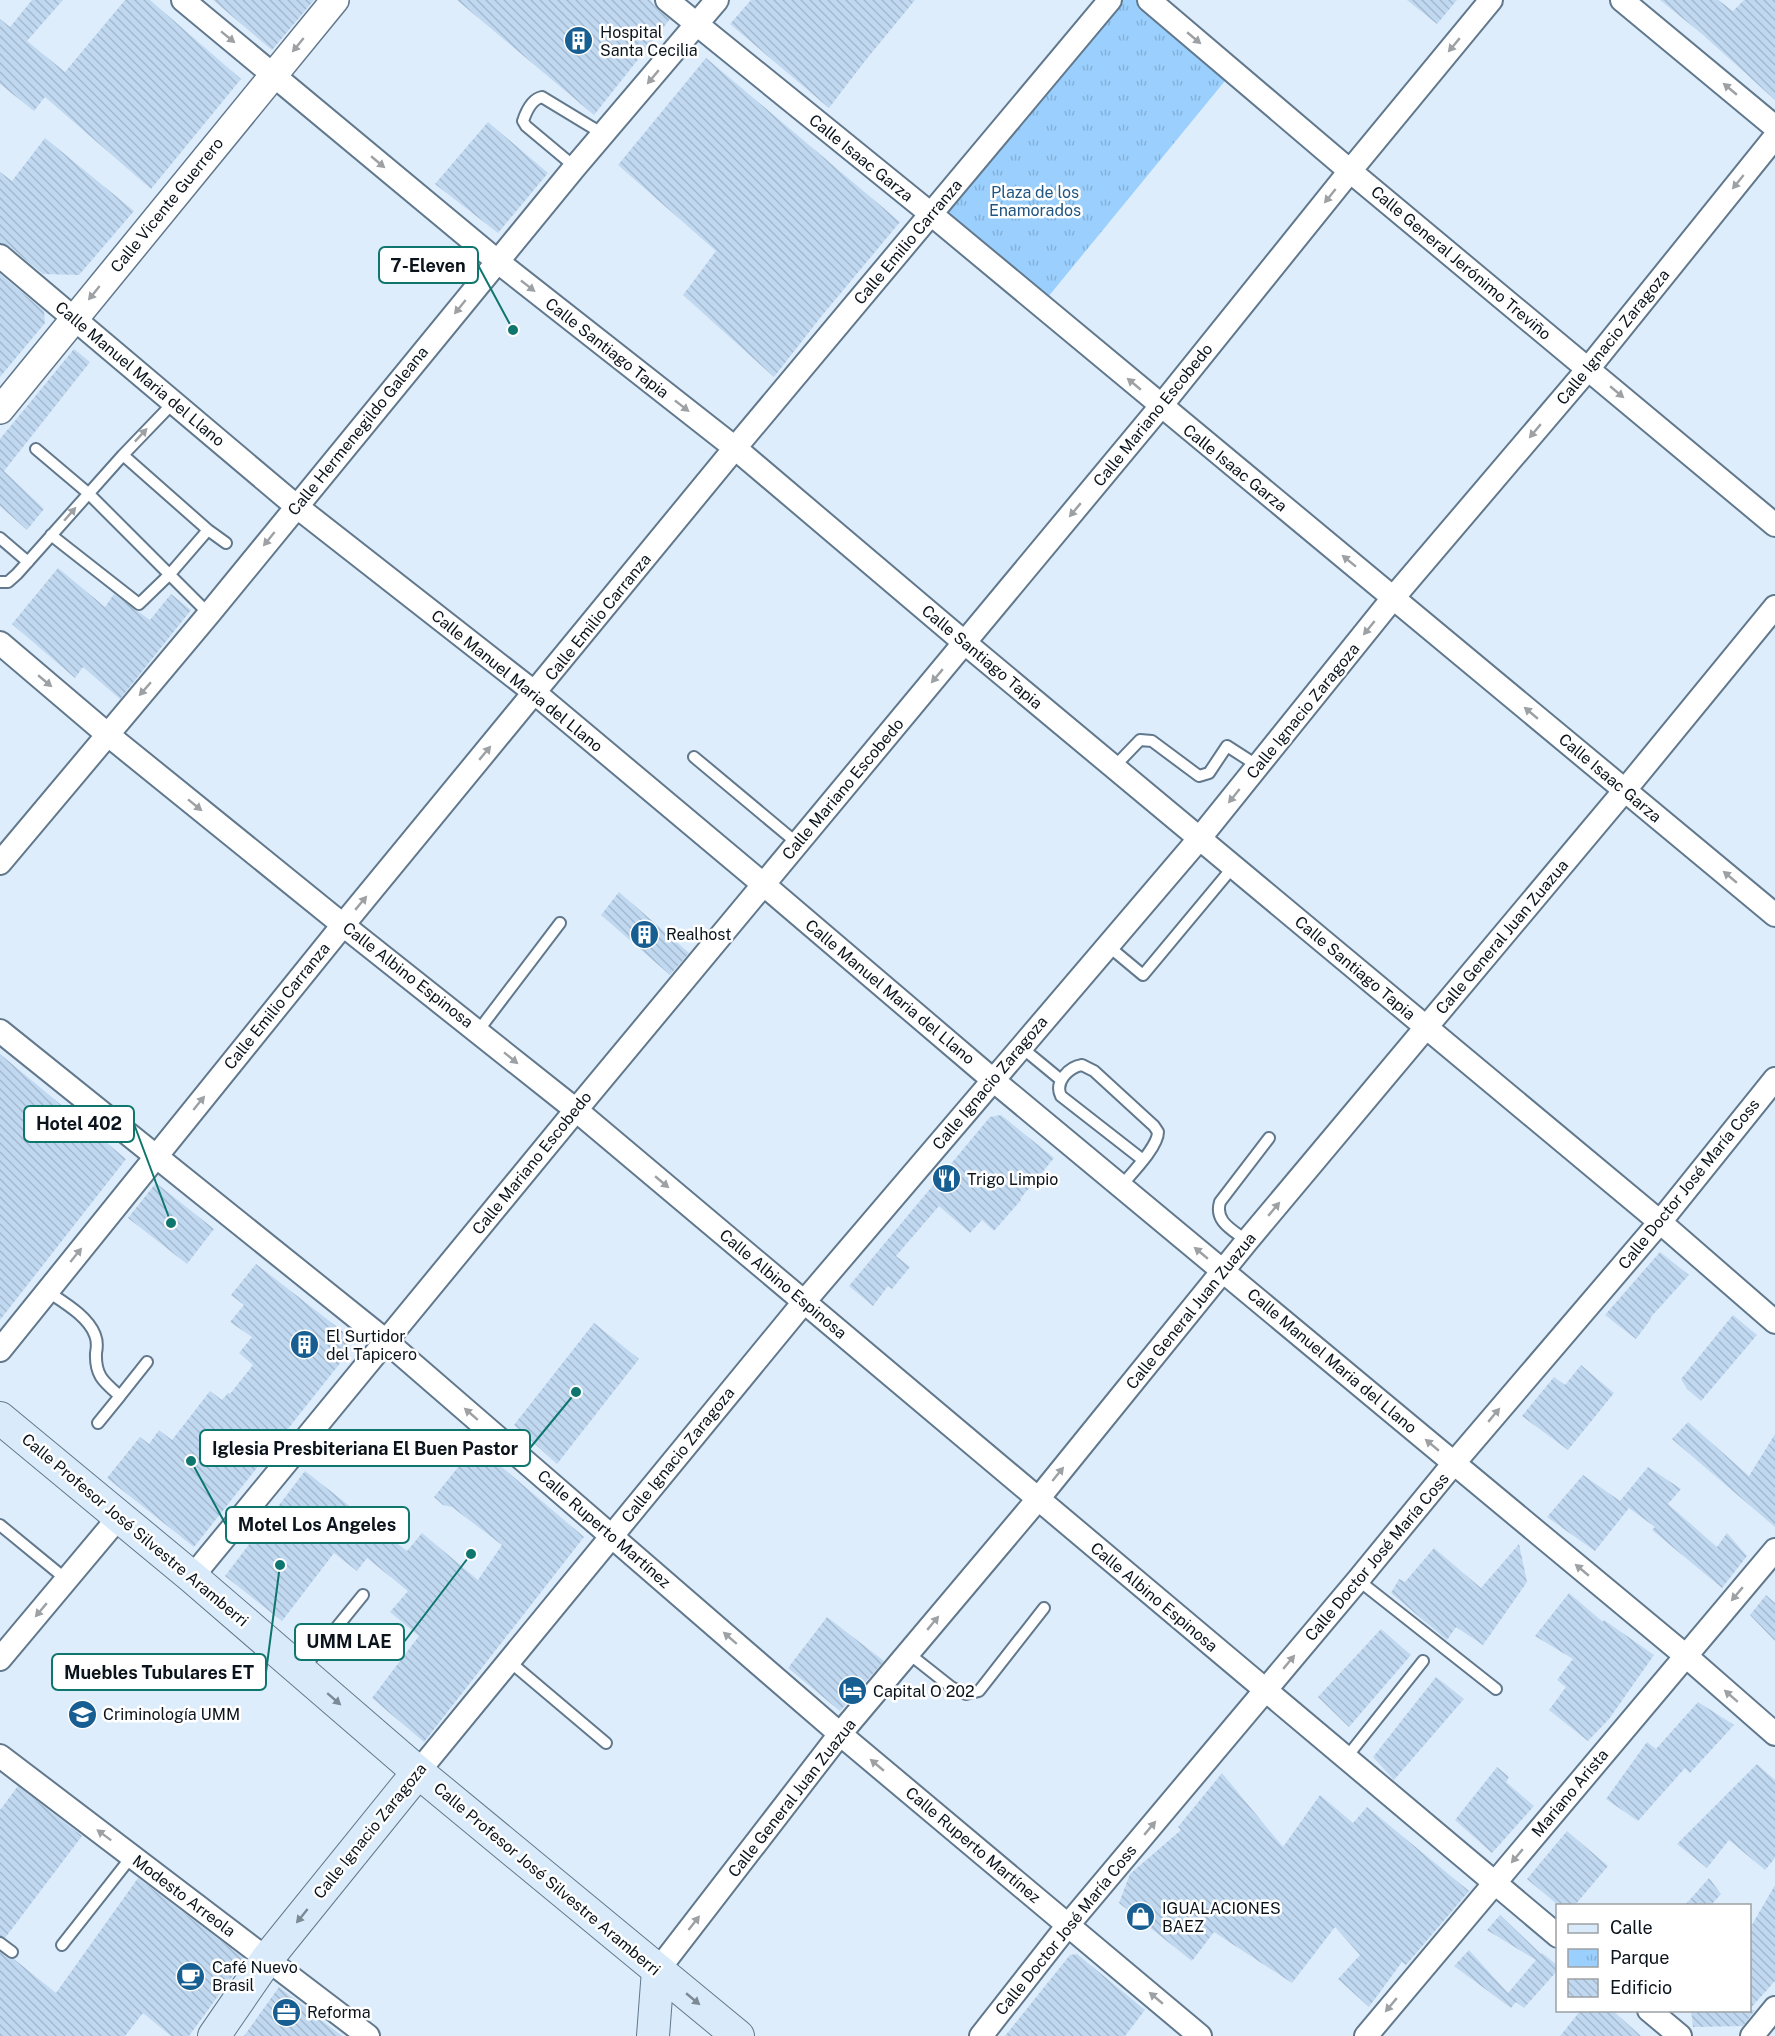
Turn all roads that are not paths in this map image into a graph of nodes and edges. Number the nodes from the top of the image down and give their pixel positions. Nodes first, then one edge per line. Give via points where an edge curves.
1 (183, 0) edge
2 (335, 0) edge
3 (667, 0) edge
4 (717, 0) edge
5 (1110, 0) edge
6 (1149, 0) edge
7 (1491, 0) edge
8 (1622, 0) edge
9 (697, 25) junction
10 (274, 75) junction
11 (1775, 127) edge
12 (604, 134) junction
13 (1775, 137) edge
14 (575, 167) junction
15 (1350, 171) junction
16 (931, 214) junction
17 (0, 256) edge
18 (497, 261) junction
19 (73, 319) junction
20 (1588, 369) junction
21 (174, 402) junction
22 (1161, 406) junction
23 (0, 410) edge
24 (735, 448) junction
25 (36, 449) dead end
26 (123, 455) junction
27 (88, 493) junction
28 (296, 506) junction
29 (1775, 525) edge
30 (208, 530) junction
31 (51, 535) junction
32 (0, 538) edge
33 (226, 543) dead end
34 (28, 562) junction
35 (170, 574) junction
36 (0, 582) edge
37 (1393, 598) junction
38 (1775, 607) edge
39 (209, 614) junction
40 (0, 643) edge
41 (965, 643) junction
42 (535, 693) junction
43 (107, 734) junction
44 (694, 757) dead end
45 (1258, 766) junction
46 (1114, 767) junction
47 (1625, 790) junction
48 (1200, 838) junction
49 (797, 843) junction
50 (0, 863) edge
51 (1233, 867) junction
52 (763, 884) junction
53 (1775, 915) edge
54 (560, 923) dead end
55 (343, 925) junction
56 (1107, 945) junction
57 (1426, 1027) junction
58 (0, 1031) edge
59 (478, 1031) junction
60 (1021, 1047) junction
61 (1775, 1079) edge
62 (993, 1080) junction
63 (1061, 1080) junction
64 (576, 1110) junction
65 (1269, 1138) dead end
66 (156, 1157) junction
67 (1143, 1160) junction
68 (1121, 1186) junction
69 (1660, 1222) junction
70 (1247, 1241) junction
71 (1223, 1271) junction
72 (47, 1291) junction
73 (804, 1302) junction
74 (1775, 1322) edge
75 (386, 1341) junction
76 (0, 1350) edge
77 (147, 1362) dead end
78 (120, 1396) junction
79 (0, 1418) edge
80 (99, 1423) dead end
81 (1454, 1462) junction
82 (1038, 1499) junction
83 (119, 1517) junction
84 (0, 1525) edge
85 (612, 1535) junction
86 (1775, 1550) edge
87 (192, 1577) junction
88 (67, 1580) junction
89 (1359, 1580) junction
90 (363, 1595) dead end
91 (1044, 1608) dead end
92 (908, 1653) junction
93 (1686, 1656) junction
94 (0, 1659) edge
95 (1423, 1660) dead end
96 (509, 1661) junction
97 (302, 1671) junction
98 (1496, 1689) dead end
99 (1265, 1691) junction
100 (840, 1734) junction
101 (1775, 1734) edge
102 (606, 1743) dead end
103 (0, 1756) edge
104 (1346, 1758) junction
105 (418, 1772) junction
106 (132, 1856) junction
107 (1494, 1884) junction
108 (1068, 1925) junction
109 (1556, 1935) edge
110 (0, 1943) edge
111 (62, 1945) dead end
112 (12, 1952) dead end
113 (267, 1959) junction
114 (658, 1970) junction
115 (1775, 2008) edge
116 (1651, 2012) edge
117 (731, 2034) edge
118 (214, 2036) edge
119 (368, 2036) edge
120 (653, 2036) edge
121 (981, 2036) edge
122 (1200, 2036) edge
123 (1366, 2036) edge
124 (1680, 2036) edge
125 (1752, 2036) edge

1 -> 10 street, Calle Santiago Tapia
2 -> 10 street, Calle Vicente Guerrero
3 - 9 street, Calle Isaac Garza
4 - 9 street, Calle Hermenegildo Galeana
5 - 16 street, Calle Emilio Carranza
6 -> 15 street, Calle General Jerónimo Treviño
7 -> 15 street, Calle Mariano Escobedo
11 -> 8 street
9 -> 12 street, Calle Hermenegildo Galeana
9 - 16 street, Calle Isaac Garza
10 -> 18 street, Calle Santiago Tapia
10 -> 19 street, Calle Vicente Guerrero
12 - 14 street, Calle Hermenegildo Galeana
12 - 14 lane via 543,97 533,103 524,118 525,126
13 -> 20 street, Calle Ignacio Zaragoza
14 - 18 street, Calle Hermenegildo Galeana
15 - 20 street, Calle General Jerónimo Treviño
15 -> 22 street, Calle Mariano Escobedo
22 -> 16 street, Calle Isaac Garza
16 - 24 street, Calle Emilio Carranza
17 - 19 street, Calle Manuel Maria del Llano
18 -> 24 street, Calle Santiago Tapia
18 -> 28 street, Calle Hermenegildo Galeana
19 - 21 street, Calle Manuel Maria del Llano
19 - 23 street, Calle Vicente Guerrero
20 -> 29 street, Calle General Jerónimo Treviño
20 -> 37 street, Calle Ignacio Zaragoza
26 -> 21 lane
21 - 28 street, Calle Manuel Maria del Llano
37 -> 22 street, Calle Isaac Garza
22 -> 41 street, Calle Mariano Escobedo
24 - 41 street, Calle Santiago Tapia
24 - 42 street, Calle Emilio Carranza
25 - 27 lane
26 - 27 lane
26 - 30 lane
31 -> 27 lane
27 - 35 lane
28 -> 39 street, Calle Hermenegildo Galeana
28 - 42 street, Calle Manuel Maria del Llano
30 - 33 lane
30 - 35 lane
31 - 34 lane
31 - 35 lane via 139,604
32 - 34 lane
34 - 36 lane via 8,582
35 - 39 lane
37 -> 45 street, Calle Ignacio Zaragoza
47 -> 37 street, Calle Isaac Garza
38 - 47 street, Calle General Juan Zuazua
39 -> 43 street, Calle Hermenegildo Galeana
40 -> 43 street, Calle Albino Espinosa
41 - 46 street, Calle Santiago Tapia
41 -> 49 street, Calle Mariano Escobedo
42 - 52 street, Calle Manuel Maria del Llano
55 -> 42 street, Calle Emilio Carranza
43 - 50 street, Calle Hermenegildo Galeana
43 -> 55 street, Calle Albino Espinosa
44 - 49 lane
45 - 46 lane via 1227,747 1209,773 1199,776 1145,739
45 -> 48 street, Calle Ignacio Zaragoza
46 - 48 street, Calle Santiago Tapia
53 -> 47 street, Calle Isaac Garza
47 - 57 street, Calle General Juan Zuazua
48 - 51 street, Calle Santiago Tapia
48 - 56 street, Calle Ignacio Zaragoza
49 - 52 street, Calle Mariano Escobedo
51 - 56 lane via 1143,975
51 - 57 street, Calle Santiago Tapia
52 - 62 street, Calle Manuel Maria del Llano
52 - 64 street, Calle Mariano Escobedo
54 - 59 lane
55 - 59 street, Calle Albino Espinosa
66 -> 55 street, Calle Emilio Carranza
56 - 60 street, Calle Ignacio Zaragoza
57 - 69 street, Calle Santiago Tapia
70 -> 57 street, Calle General Juan Zuazua
58 - 66 street, Calle Ruperto Martínez
59 -> 64 street, Calle Albino Espinosa
60 - 62 street, Calle Ignacio Zaragoza
60 - 63 lane
61 - 69 street, Calle Doctor José María Coss
62 - 68 street, Calle Manuel Maria del Llano
62 - 73 street, Calle Ignacio Zaragoza
63 - 67 lane via 1058,1092 1065,1101
63 - 67 lane via 1073,1067 1086,1066 1154,1126 1158,1138
64 -> 73 street, Calle Albino Espinosa
64 - 75 street, Calle Mariano Escobedo
65 - 70 lane via 1218,1209 1221,1220
72 -> 66 street, Calle Emilio Carranza
66 - 75 street, Calle Ruperto Martínez
67 - 68 lane
71 -> 68 street, Calle Manuel Maria del Llano
69 - 74 street, Calle Santiago Tapia
81 -> 69 street, Calle Doctor José María Coss
70 - 71 street, Calle General Juan Zuazua
81 -> 71 street, Calle Manuel Maria del Llano
82 -> 71 street, Calle General Juan Zuazua
72 - 76 street, Calle Emilio Carranza
72 - 78 lane via 91,1328 96,1336 100,1377
73 - 82 street, Calle Albino Espinosa
73 - 85 street, Calle Ignacio Zaragoza
85 -> 75 street, Calle Ruperto Martínez
75 - 87 street, Calle Mariano Escobedo
77 - 78 lane
78 - 80 lane
79 - 83 main road, Calle Profesor José Silvestre Aramberri
81 - 89 street, Calle Doctor José María Coss
93 -> 81 street, Calle Manuel Maria del Llano
92 -> 82 street, Calle General Juan Zuazua
82 - 99 street, Calle Albino Espinosa
83 - 87 main road, Calle Profesor José Silvestre Aramberri
83 - 88 street
84 - 88 lane
85 - 96 street, Calle Ignacio Zaragoza
100 -> 85 street, Calle Ruperto Martínez
86 -> 93 street, Mariano Arista
87 - 97 main road, Calle Profesor José Silvestre Aramberri
88 -> 94 street
89 - 98 lane
99 -> 89 street, Calle Doctor José María Coss
90 - 97 lane
91 - 92 lane via 979,1691 966,1694 951,1687
92 - 100 street, Calle General Juan Zuazua
101 -> 93 street, Calle Manuel Maria del Llano
93 -> 107 street, Mariano Arista
95 - 104 lane
96 - 102 lane
96 - 105 street, Calle Ignacio Zaragoza
97 -> 105 main road, Calle Profesor José Silvestre Aramberri
99 - 104 street, Calle Albino Espinosa
108 -> 99 street, Calle Doctor José María Coss
108 -> 100 street, Calle Ruperto Martínez
114 -> 100 street, Calle General Juan Zuazua
106 -> 103 street, Modesto Arreola
104 - 107 street, Calle Albino Espinosa
105 -> 113 main road, Calle Ignacio Zaragoza
105 - 114 main road, Calle Profesor José Silvestre Aramberri
106 - 111 lane
106 - 113 street, Modesto Arreola
107 - 109 street, Calle Albino Espinosa
107 -> 123 street, Mariano Arista
108 - 121 street, Calle Doctor José María Coss
122 -> 108 street, Calle Ruperto Martínez
110 - 112 lane
113 - 118 main road, Calle Ignacio Zaragoza
113 - 119 street, Modesto Arreola
114 -> 117 main road, Calle Profesor José Silvestre Aramberri
114 - 120 main road
115 - 125 street
116 - 124 street

